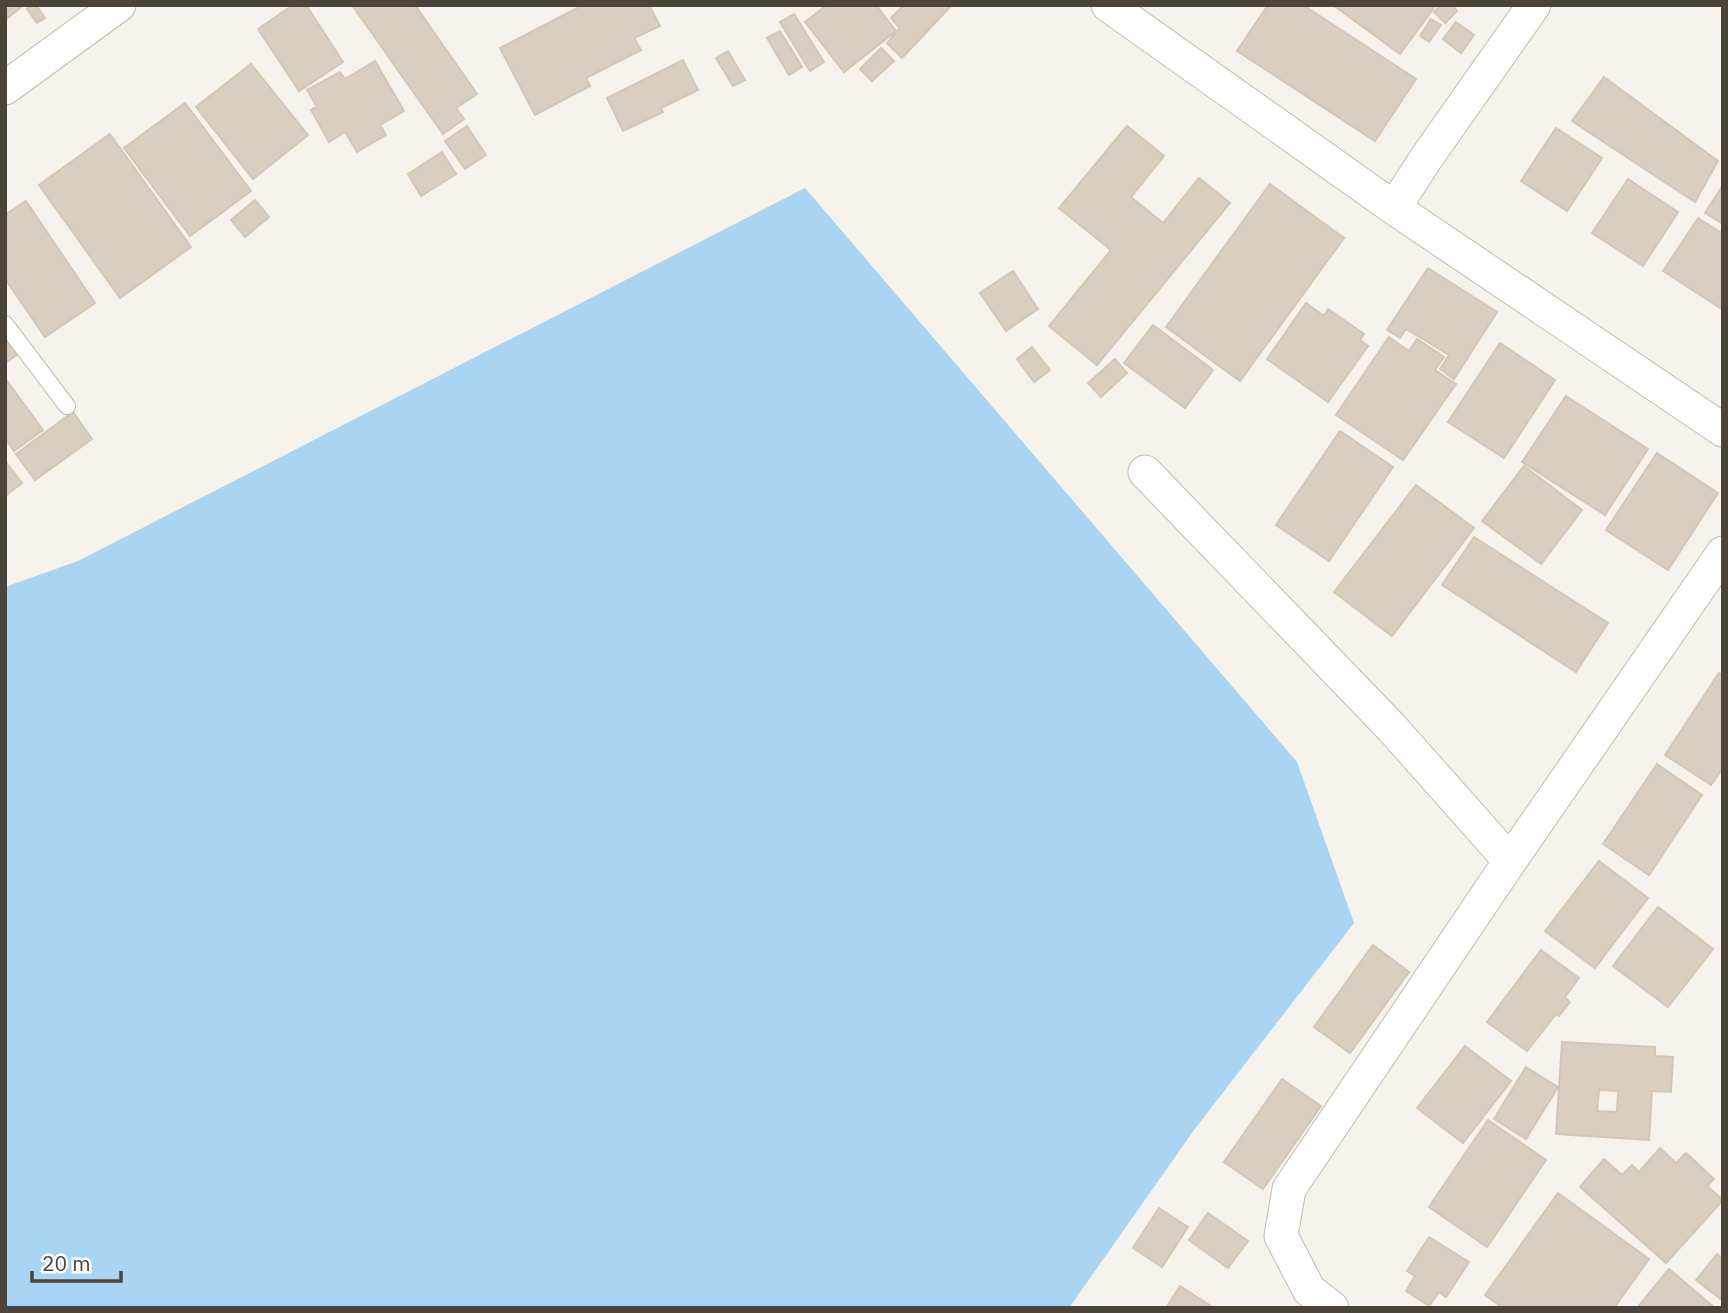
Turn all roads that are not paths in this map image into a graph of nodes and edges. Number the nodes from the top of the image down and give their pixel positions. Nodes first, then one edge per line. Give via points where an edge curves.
1 (119, 5) edge
2 (1108, 5) edge
3 (1534, 5) edge
4 (5, 88) edge
5 (1394, 208) junction
6 (5, 324) edge
7 (67, 407) dead end
8 (1723, 430) edge
9 (1145, 472) dead end
10 (1723, 554) edge
11 (1510, 861) junction
12 (1314, 1302) edge

1 - 4 street
2 - 5 street
3 - 5 street
5 - 8 street
6 - 7 lane
9 - 11 street via 1392,728
10 - 11 street
11 - 12 street via 1289,1189 1281,1236

